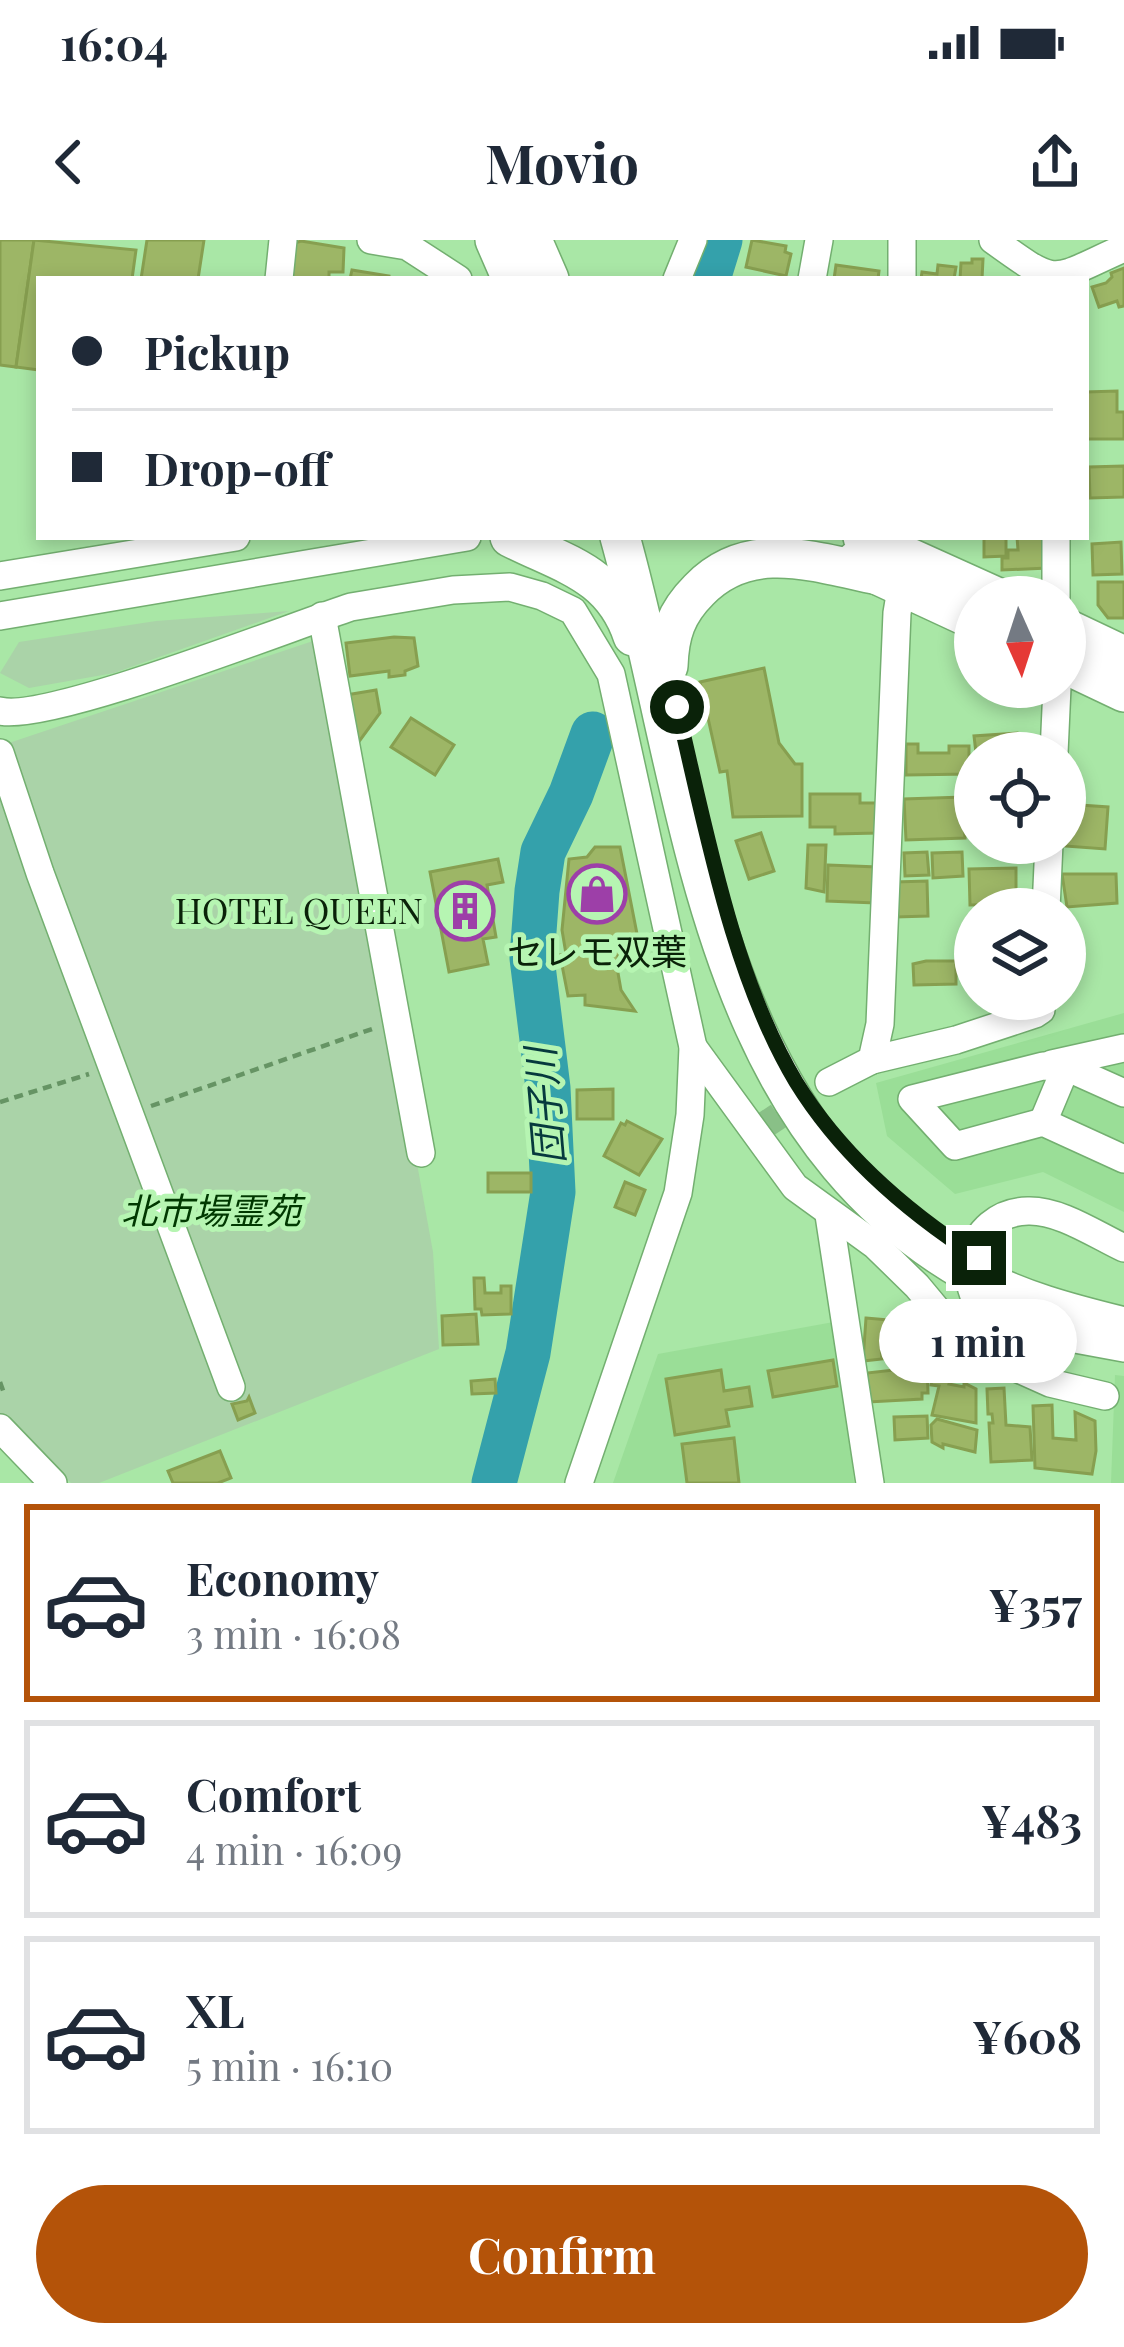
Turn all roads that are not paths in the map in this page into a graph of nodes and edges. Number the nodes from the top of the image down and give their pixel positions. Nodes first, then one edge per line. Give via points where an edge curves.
1 (283, 240) edge
2 (370, 240) edge
3 (532, 240) edge
4 (693, 240) edge
5 (819, 240) edge
6 (902, 240) edge
7 (993, 240) edge
8 (1124, 248) edge
9 (511, 270) edge
10 (279, 276) edge
11 (453, 276) edge
12 (678, 276) edge
13 (813, 276) edge
14 (902, 276) edge
15 (1044, 276) edge
16 (1063, 276) edge
17 (218, 540) edge
18 (449, 540) edge
19 (516, 540) edge
20 (621, 540) edge
21 (638, 540) edge
22 (789, 540) edge
23 (867, 540) edge
24 (1056, 540) edge
25 (896, 562) edge
26 (0, 576) edge
27 (1056, 576) edge
28 (954, 582) edge
29 (954, 605) edge
30 (0, 616) edge
31 (322, 616) junction
32 (1086, 638) edge
33 (1124, 656) edge
34 (659, 665) junction
35 (1086, 674) edge
36 (1124, 692) edge
37 (0, 711) edge
38 (0, 753) edge
39 (1017, 1020) edge
40 (956, 1040) junction
41 (693, 1047) junction
42 (1124, 1048) edge
43 (872, 1060) junction
44 (1054, 1066) junction
45 (830, 1082) tunnel mouth
46 (970, 1083) junction
47 (1124, 1093) edge
48 (1043, 1122) junction
49 (421, 1153) dead end
50 (1124, 1159) edge
51 (830, 1215) junction
52 (1124, 1248) edge
53 (970, 1263) junction
54 (1124, 1308) edge
55 (1124, 1327) edge
56 (1124, 1348) edge
57 (232, 1387) dead end
58 (1105, 1396) dead end
59 (0, 1428) edge
60 (53, 1483) edge
61 (579, 1483) edge
62 (870, 1483) edge

1 - 10 street
2 - 11 street via 407,246
3 - 9 highway
4 - 12 street
5 - 13 street
6 - 14 street
7 - 15 street
8 - 16 street
17 - 26 street
18 - 30 street
19 - 34 highway via 604,587 625,611 639,656
20 - 34 highway
21 - 34 highway
22 - 25 highway
23 - 25 highway
24 - 27 street
25 - 28 highway
25 - 29 highway
25 - 34 highway via 749,557 687,603
25 - 43 street via 880,1024
31 - 37 street via 64,704
31 - 41 street via 384,599 510,587 572,611 611,674
31 - 49 street
32 - 33 highway
34 - 53 highway via 733,980 765,1053 836,1163 896,1223
35 - 36 highway
38 - 57 street
39 - 40 street
40 - 43 street
40 - 46 street
41 - 51 street via 795,1187
41 - 61 street via 678,1193
42 - 44 street
43 - 45 street
44 - 46 street
44 - 47 street
44 - 48 street
46 - 48 street via 912,1100 956,1146
48 - 50 street
51 - 58 street via 875,1245 967,1346 1050,1383
51 - 62 street
52 - 53 street via 1026,1210 988,1226
53 - 54 highway
53 - 55 highway via 1054,1308
53 - 56 street via 974,1301 999,1325
59 - 60 street

